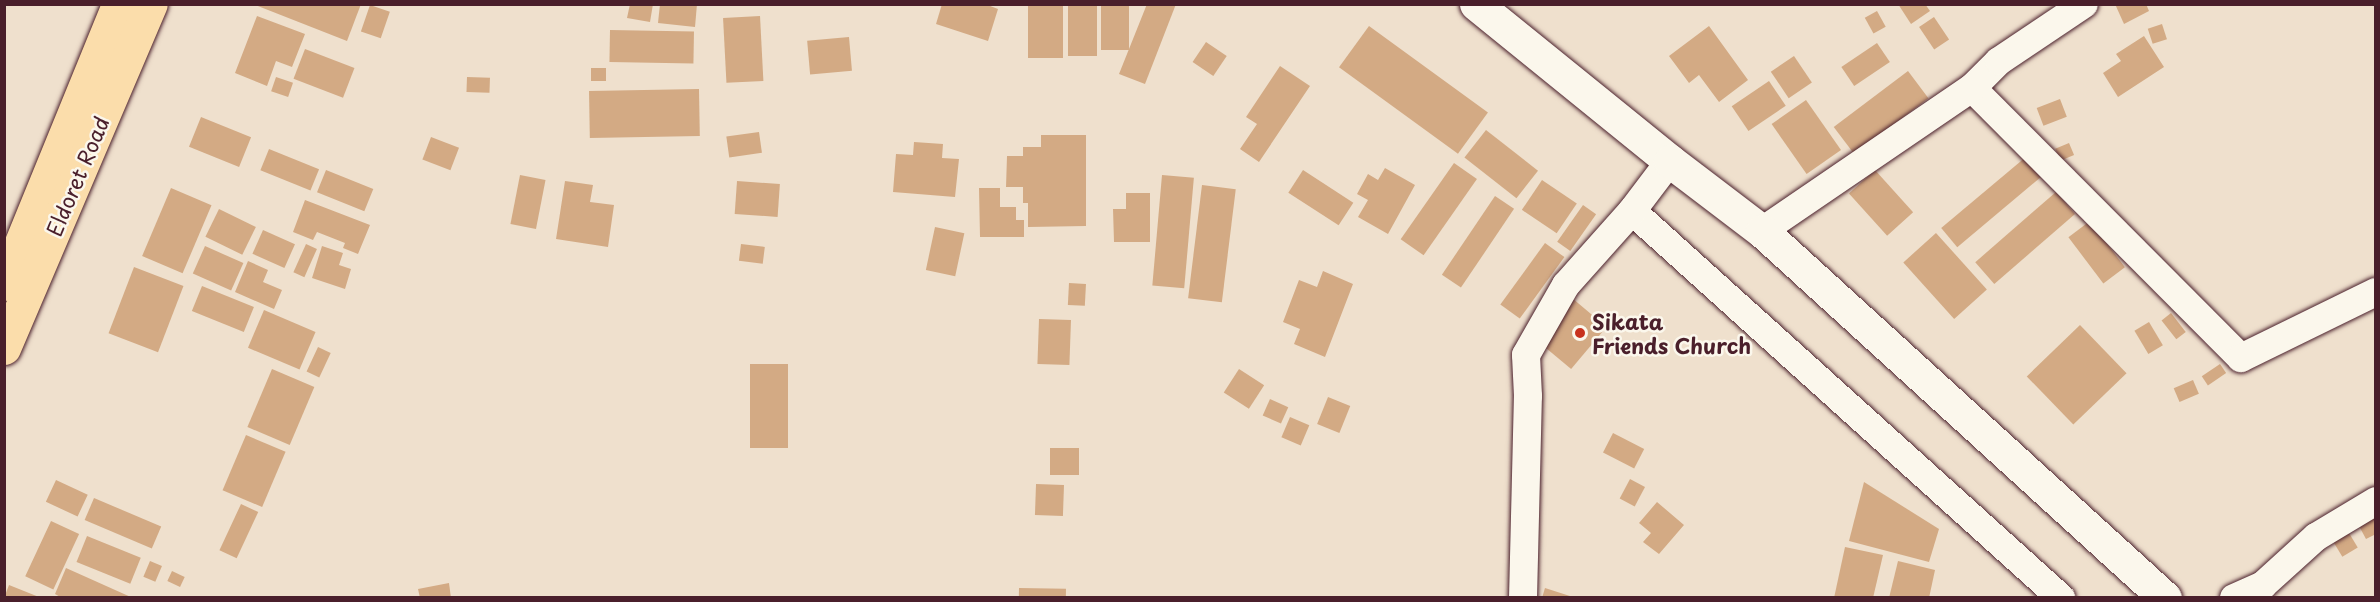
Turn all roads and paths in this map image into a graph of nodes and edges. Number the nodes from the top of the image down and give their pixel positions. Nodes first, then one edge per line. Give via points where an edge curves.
1 (118, 4) edge
2 (151, 4) edge
3 (1476, 4) edge
4 (2084, 4) edge
5 (1972, 88) junction
6 (1670, 161) junction
7 (1632, 211) junction
8 (1762, 231) junction
9 (4, 285) edge
10 (2376, 292) edge
11 (4, 348) edge
12 (2376, 501) edge
13 (1523, 597) edge
14 (2061, 597) edge
15 (2164, 597) edge
16 (2234, 597) edge

1 - 9 highway, Eldoret Road
2 - 11 highway, Eldoret Road
3 - 6 street
4 - 5 street via 1999,61
5 - 8 street
5 - 10 street via 2241,358
6 - 7 street
6 - 8 street
7 - 13 street via 1566,285 1526,355
7 - 14 street
8 - 15 street
12 - 16 street via 2316,537 2263,585

